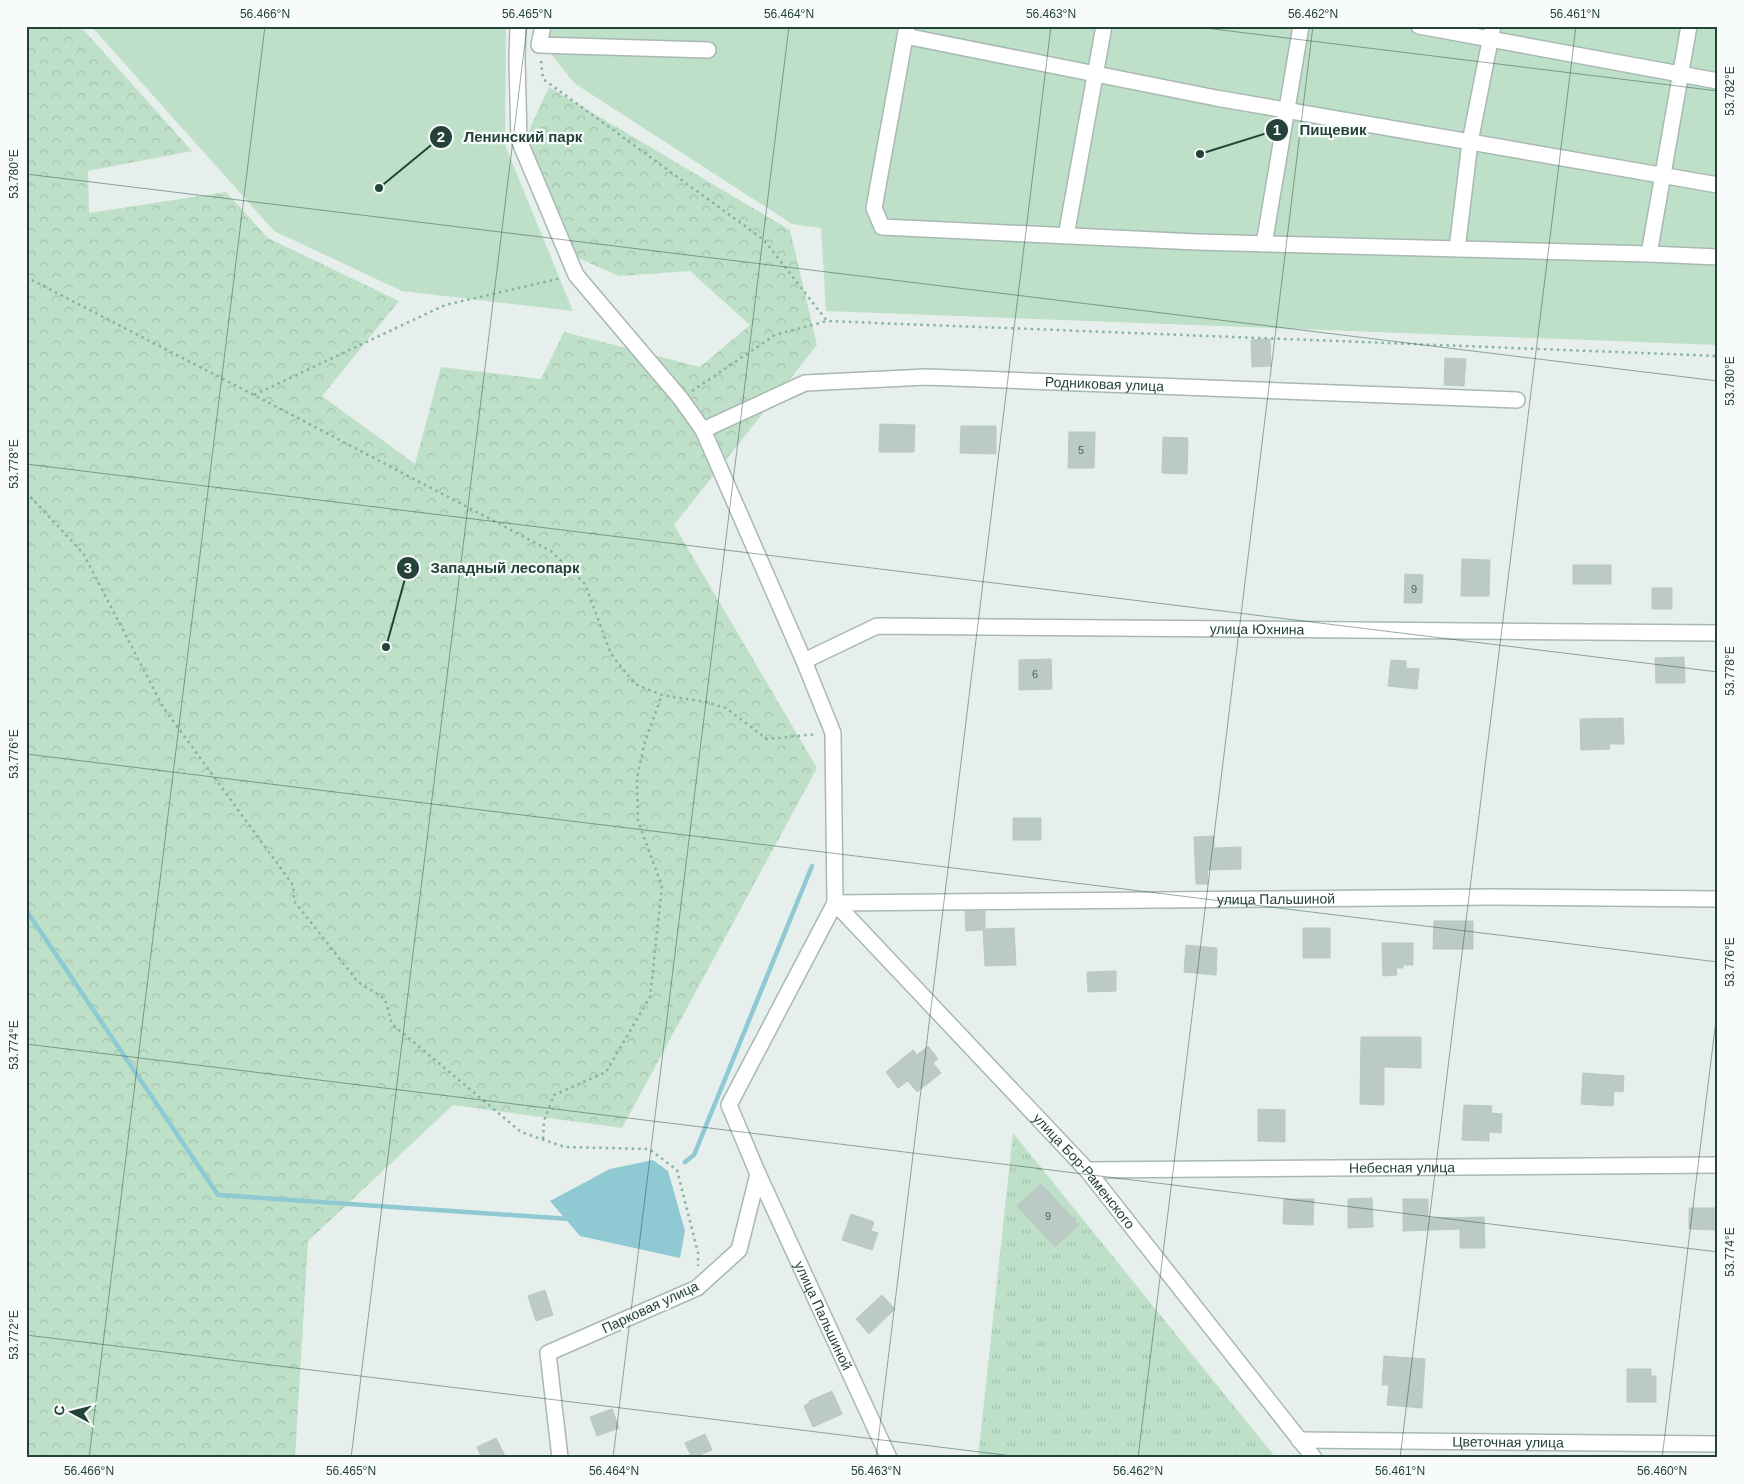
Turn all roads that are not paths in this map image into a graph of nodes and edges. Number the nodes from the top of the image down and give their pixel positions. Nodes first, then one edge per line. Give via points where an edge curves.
1 (518, 26) edge
2 (543, 26) edge
3 (1104, 26) edge
4 (1301, 26) edge
5 (1419, 26) edge
6 (1689, 26) edge
7 (906, 31) edge
8 (1491, 33) edge
9 (708, 50) dead end
10 (1680, 74) junction
11 (1096, 75) junction
12 (1718, 81) edge
13 (1286, 110) junction
14 (1470, 142) junction
15 (1662, 177) junction
16 (1718, 185) edge
17 (1066, 236) junction
18 (1264, 244) junction
19 (1457, 249) junction
20 (1649, 254) junction
21 (1718, 257) edge
22 (1517, 400) dead end
23 (703, 430) junction
24 (1718, 633) edge
25 (804, 660) junction
26 (1718, 899) edge
27 (835, 903) junction
28 (1718, 1166) edge
29 (1087, 1170) junction
30 (758, 1174) junction
31 (1299, 1440) junction
32 (1718, 1444) edge
33 (560, 1458) edge
34 (889, 1458) edge
35 (1314, 1458) edge

1 - 23 street via 519,140 576,275 681,399
2 - 9 street via 539,45
3 - 11 street
4 - 13 street
5 - 8 street
6 - 10 street
7 - 11 street
7 - 17 street via 874,208 882,227
8 - 10 street
8 - 14 street
10 - 12 street
10 - 15 street
11 - 13 street
11 - 17 street
13 - 14 street
13 - 18 street
14 - 15 street
14 - 19 street
15 - 16 street
15 - 20 street
17 - 18 street
18 - 19 street
19 - 20 street
20 - 21 street
22 - 23 street, Родниковая улица via 926,377 805,383
23 - 25 street
24 - 25 street, улица Юхнина via 877,626
25 - 27 street via 833,733
26 - 27 street, улица Пальшиной via 1493,897
27 - 29 street, улица Бор-Раменского
27 - 30 street via 729,1105
28 - 29 street, Небесная улица
29 - 31 street, улица Бор-Раменского
30 - 33 street, Парковая улица via 738,1250 697,1288 548,1353
30 - 34 street, улица Пальшиной
31 - 32 street, Цветочная улица
31 - 35 street, улица Бор-Раменского

